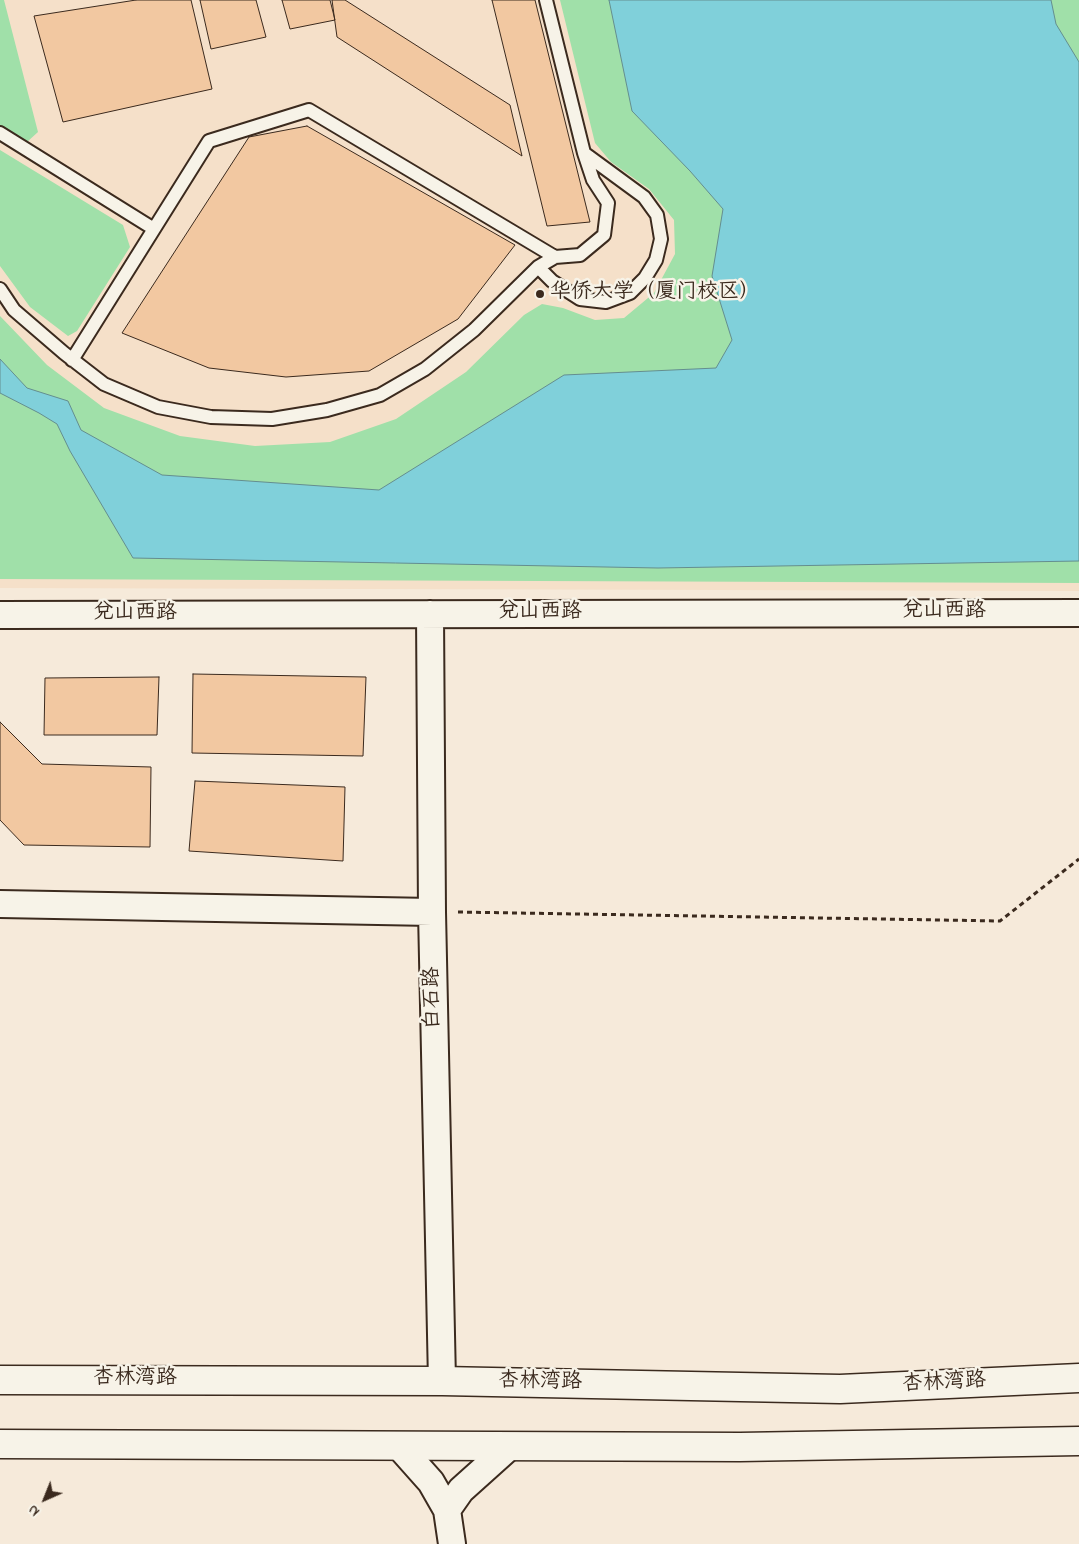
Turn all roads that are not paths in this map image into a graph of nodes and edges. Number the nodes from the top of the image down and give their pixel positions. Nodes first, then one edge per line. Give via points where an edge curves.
1 (546, 0) edge
2 (0, 133) edge
3 (584, 154) junction
4 (154, 229) junction
5 (555, 257) junction
6 (538, 267) junction
7 (0, 289) edge
8 (72, 360) junction
9 (1079, 613) edge
10 (430, 614) junction
11 (0, 615) edge
12 (0, 904) edge
13 (432, 912) junction
14 (1079, 1378) edge
15 (0, 1380) edge
16 (442, 1382) junction
17 (1079, 1441) edge
18 (0, 1444) edge
19 (399, 1446) junction
20 (510, 1446) junction
21 (447, 1510) junction
22 (452, 1544) edge

1 - 3 lane
2 - 4 lane
3 - 5 lane via 593,180 608,203 604,235 580,255
3 - 6 lane via 644,197 657,215 661,239 656,260 630,293 606,302 580,299 552,281
4 - 5 lane via 209,140 309,110
4 - 8 lane
5 - 6 lane
6 - 8 lane via 474,330 425,369 380,395 327,410 272,419 210,416 158,407 104,384
7 - 8 lane via 14,310
9 - 10 street, 兑山西路
10 - 11 street, 兑山西路
10 - 13 street, 白石路
12 - 13 street
13 - 16 street, 白石路
14 - 16 main road, 杏林湾路 via 840,1389
15 - 16 main road, 杏林湾路
17 - 20 main road via 740,1447
18 - 19 main road
19 - 20 main road
19 - 21 street via 431,1482
20 - 21 street via 461,1490
21 - 22 street

